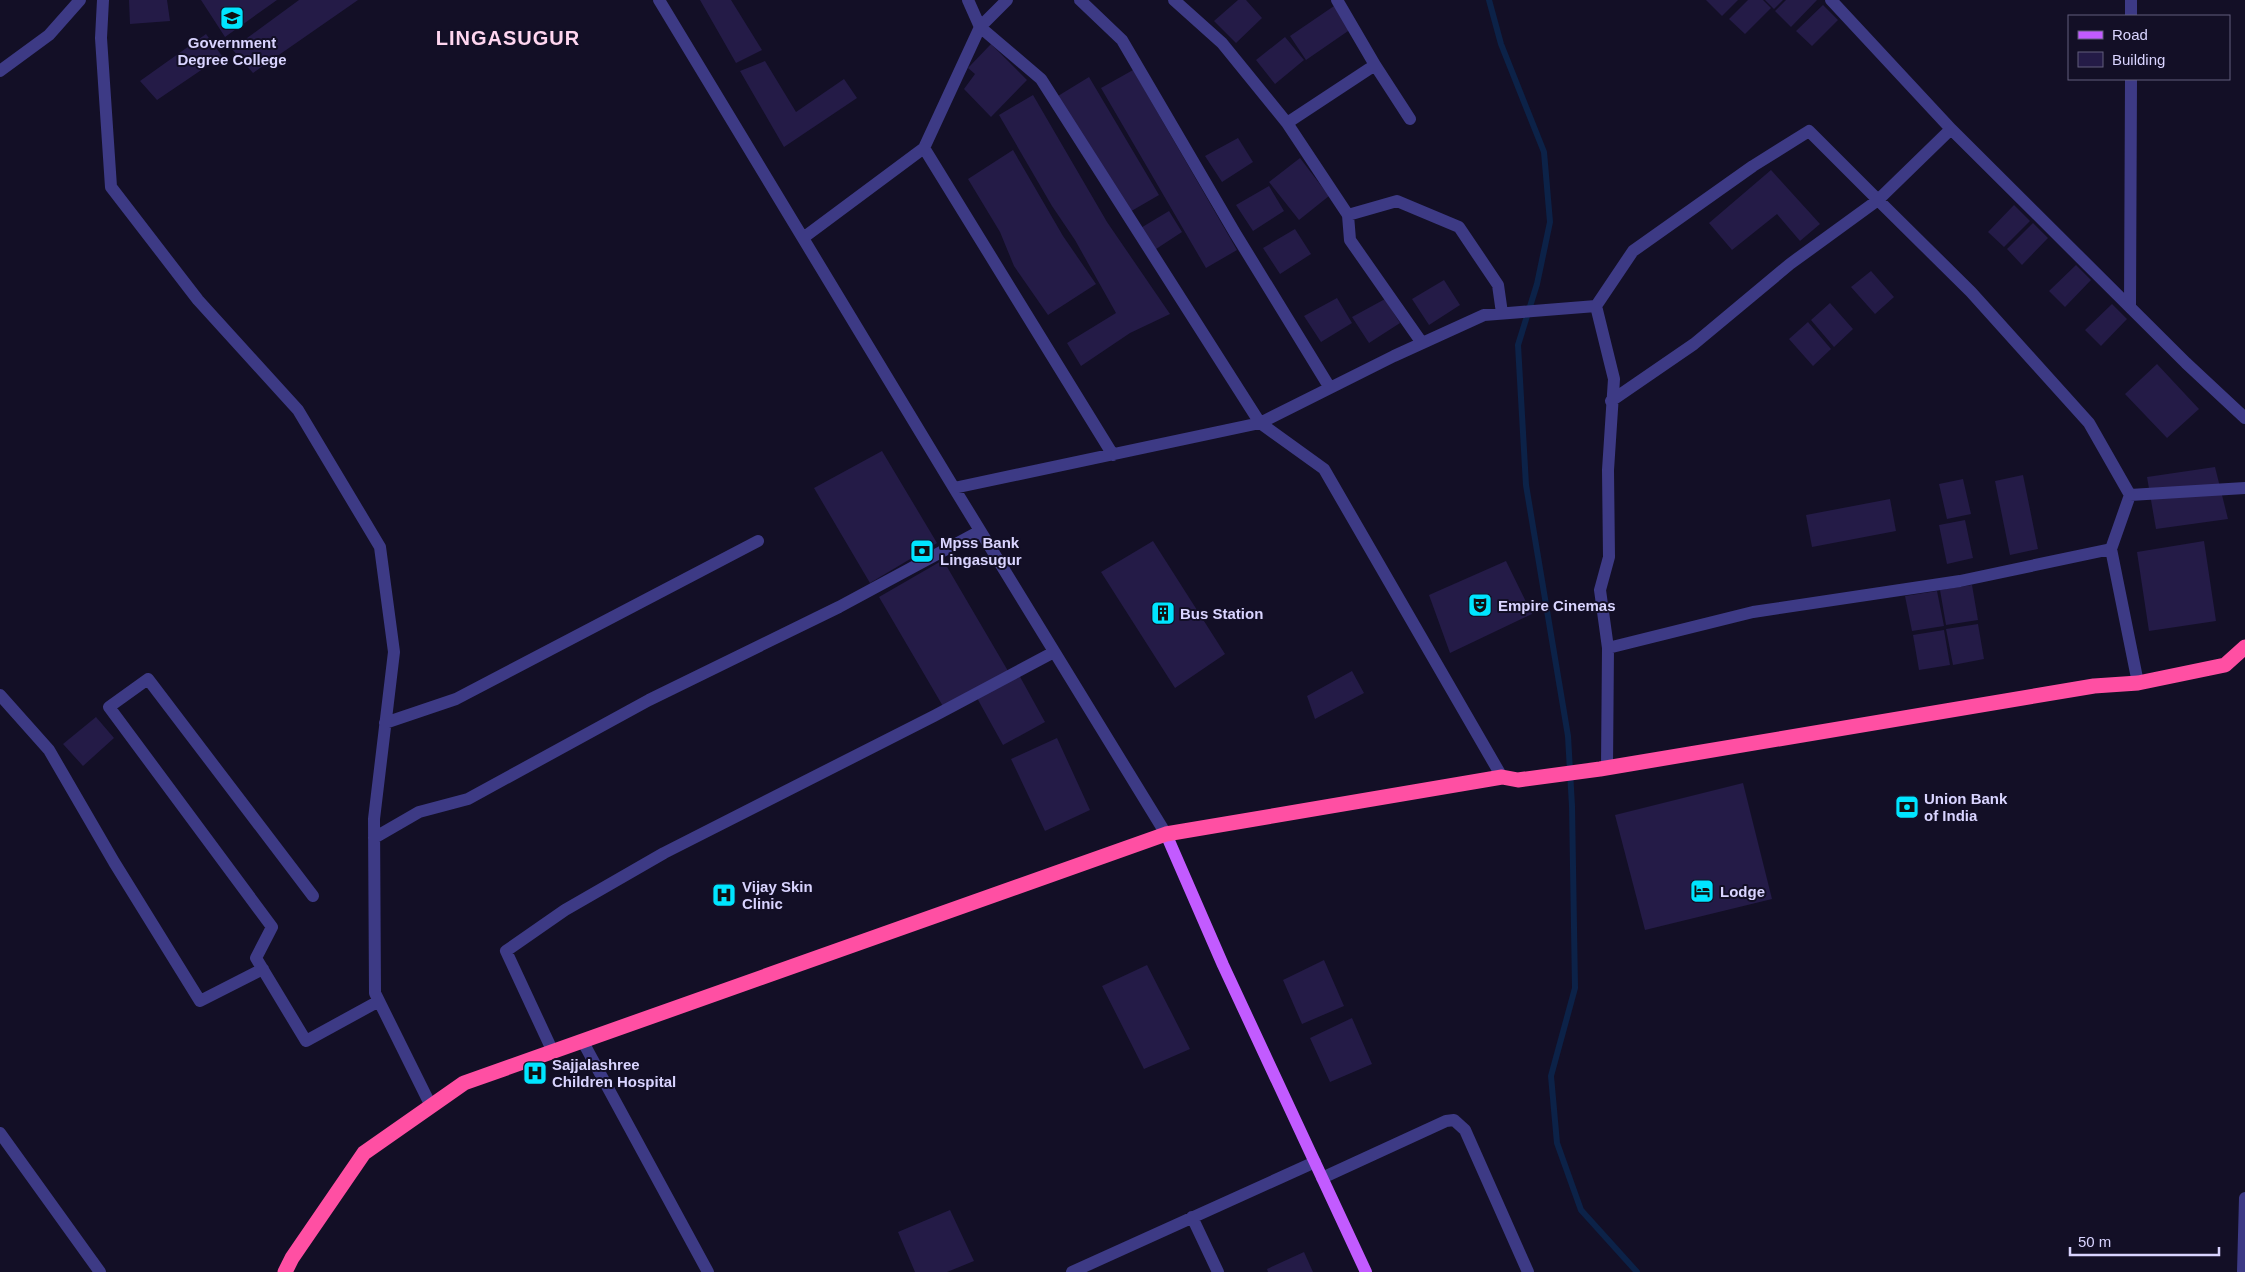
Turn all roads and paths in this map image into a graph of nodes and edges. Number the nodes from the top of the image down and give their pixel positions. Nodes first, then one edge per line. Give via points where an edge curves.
1 (80, 0) edge
2 (103, 0) edge
3 (660, 0) edge
4 (968, 0) edge
5 (1007, 0) edge
6 (1080, 0) edge
7 (1174, 0) edge
8 (1337, 0) edge
9 (1831, 0) edge
10 (2131, 0) edge
11 (2131, 15) edge
12 (980, 27) junction
13 (1375, 65) junction
14 (0, 71) edge
15 (2131, 80) edge
16 (1410, 119) dead end
17 (1287, 123) junction
18 (1951, 129) junction
19 (924, 148) junction
20 (1878, 200) junction
21 (1348, 215) junction
22 (803, 238) junction
23 (1596, 306) junction
24 (2130, 307) junction
25 (1502, 313) junction
26 (1422, 343) junction
27 (1330, 388) junction
28 (1611, 401) junction
29 (2245, 418) edge
30 (1260, 423) junction
31 (1113, 455) junction
32 (954, 488) junction
33 (2245, 488) edge
34 (2130, 495) junction
35 (980, 531) junction
36 (758, 541) dead end
37 (2111, 549) junction
38 (2245, 647) edge
39 (1608, 648) junction
40 (1054, 652) junction
41 (2138, 683) junction
42 (0, 695) edge
43 (386, 723) junction
44 (1604, 767) junction
45 (1502, 777) junction
46 (1166, 834) junction
47 (374, 838) junction
48 (313, 896) dead end
49 (263, 968) junction
50 (379, 1001) junction
51 (583, 1042) junction
52 (554, 1052) junction
53 (431, 1106) junction
54 (0, 1133) edge
55 (1315, 1162) junction
56 (1322, 1178) junction
57 (2245, 1198) edge
58 (1192, 1217) junction
59 (100, 1272) edge
60 (285, 1272) edge
61 (708, 1272) edge
62 (1072, 1272) edge
63 (1218, 1272) edge
64 (1366, 1272) edge
65 (1528, 1272) edge
66 (2243, 1272) edge

1 - 14 street via 49,35
2 - 43 street via 101,38 111,187 198,300 298,410 380,547 394,652
3 - 22 street
4 - 12 street
5 - 12 street
6 - 27 street via 1122,40
7 - 17 street via 1222,43
8 - 13 street
9 - 18 street
10 - 11 street
12 - 19 street
12 - 30 street via 1041,79
13 - 16 street
13 - 17 street
15 - 24 street
17 - 21 street
18 - 20 street
18 - 24 street
19 - 22 street
19 - 31 street
20 - 23 street via 1809,131 1753,166 1633,251
20 - 28 street via 1790,264 1694,344
20 - 34 street via 1971,292 2089,423
21 - 25 street via 1397,201 1459,227 1498,285
21 - 26 street via 1350,240
22 - 32 street
23 - 25 street
23 - 28 street via 1614,379
24 - 29 street
25 - 26 street via 1484,315
26 - 27 street
27 - 30 street
28 - 39 street via 1609,557 1600,590
30 - 31 street
30 - 45 street via 1324,470
31 - 32 street
32 - 35 street
33 - 34 street
34 - 37 street
35 - 40 street
35 - 47 street via 839,607 649,700 468,799 420,812
36 - 43 street via 456,699
37 - 39 street via 1960,581 1752,612
37 - 41 street
38 - 41 highway via 2225,665
39 - 44 street
40 - 46 street
40 - 52 street via 664,853 565,910 506,950
41 - 44 highway via 2094,686
42 - 49 street via 49,750 200,1000
43 - 47 street
44 - 45 highway via 1518,780
45 - 46 highway
46 - 51 highway
46 - 55 main road via 1223,966
47 - 50 street via 375,994
48 - 49 street via 148,679 109,707 272,927 256,958
49 - 50 street via 306,1041
50 - 53 street
51 - 52 highway
51 - 61 street
52 - 53 highway via 464,1083
53 - 60 highway via 364,1154
54 - 59 street
55 - 56 main road
55 - 58 street
56 - 64 main road
56 - 65 street via 1446,1120 1454,1120 1465,1130
57 - 66 street
58 - 62 street
58 - 63 street

